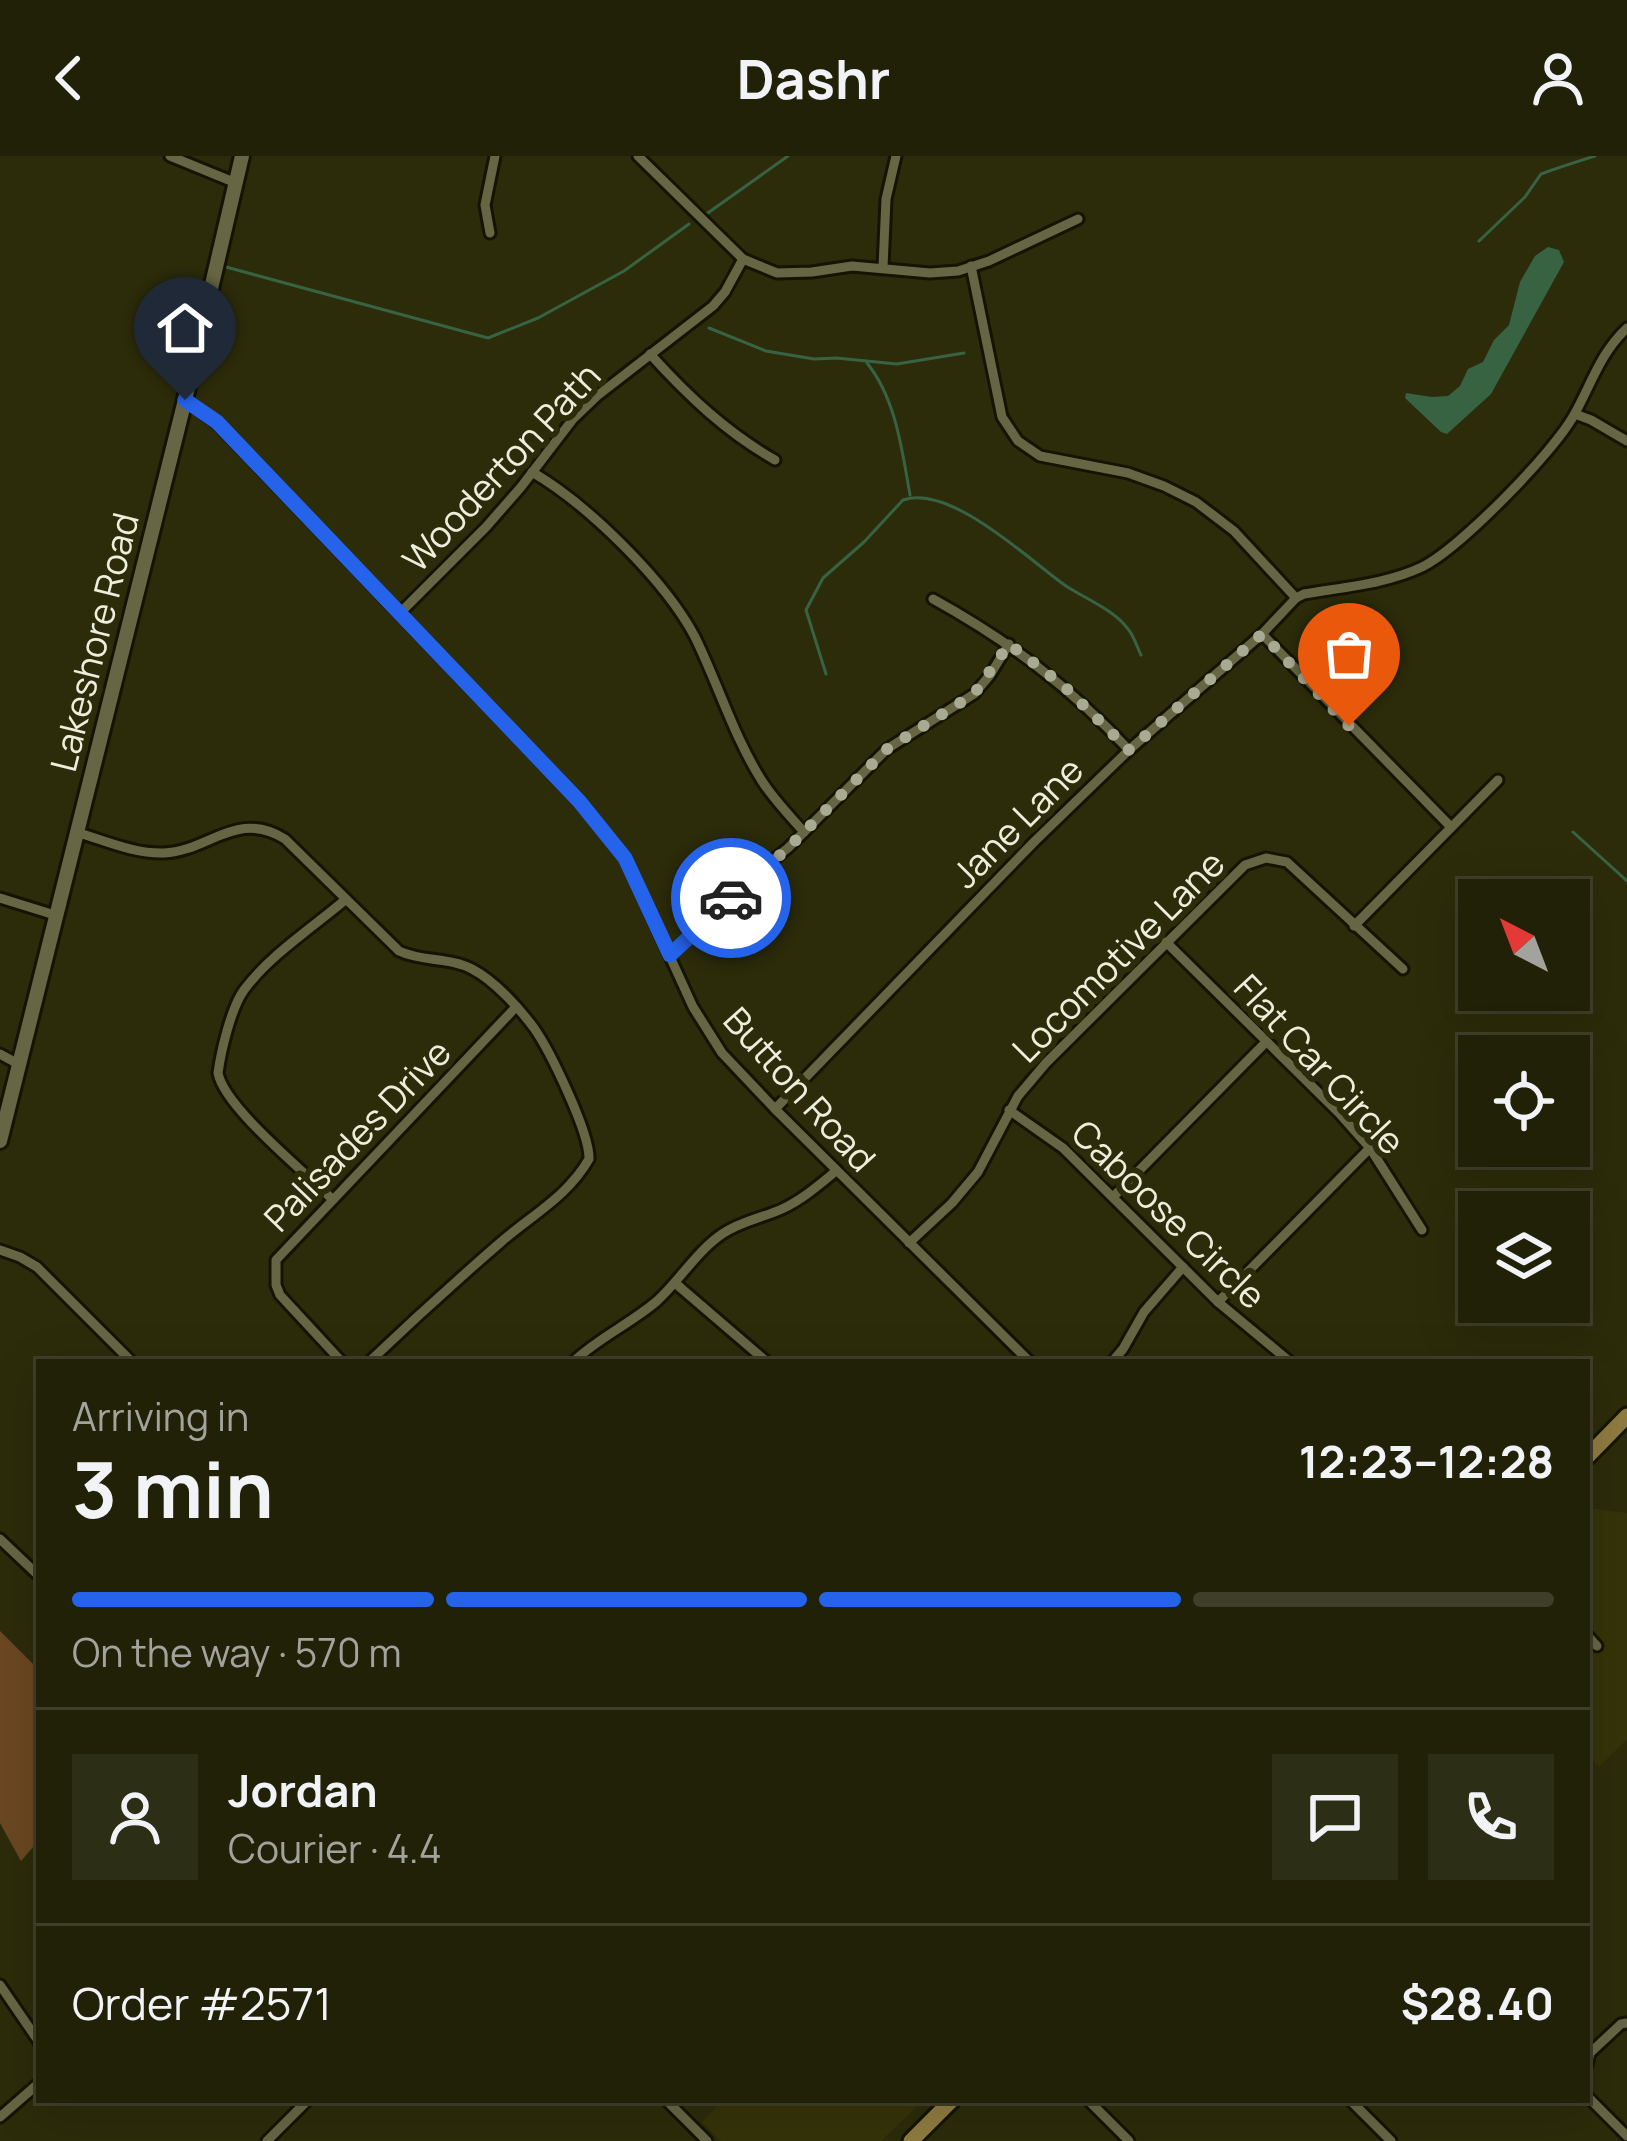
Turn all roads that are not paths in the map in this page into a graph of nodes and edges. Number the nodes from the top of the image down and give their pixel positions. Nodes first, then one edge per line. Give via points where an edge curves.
1 (170, 156) edge
2 (242, 156) edge
3 (494, 156) edge
4 (638, 156) edge
5 (658, 156) edge
6 (896, 156) edge
7 (648, 166) junction
8 (236, 183) junction
9 (1078, 219) dead end
10 (490, 232) dead end
11 (743, 259) junction
12 (970, 266) junction
13 (883, 267) junction
14 (1627, 328) edge
15 (650, 355) junction
16 (185, 400) junction
17 (1575, 414) junction
18 (1627, 441) edge
19 (775, 460) dead end
20 (532, 472) junction
21 (1296, 598) junction
22 (933, 599) dead end
23 (400, 613) junction
24 (1262, 634) junction
25 (1009, 644) junction
26 (1129, 750) junction
27 (1498, 781) dead end
28 (1451, 827) junction
29 (804, 832) junction
30 (79, 833) junction
31 (0, 898) edge
32 (345, 900) junction
33 (58, 916) junction
34 (1354, 926) junction
35 (1166, 942) junction
36 (670, 955) junction
37 (1403, 969) dead end
38 (515, 1007) junction
39 (1266, 1042) junction
40 (0, 1054) edge
41 (20, 1064) junction
42 (775, 1109) junction
43 (1009, 1110) junction
44 (1, 1131) edge
45 (1370, 1148) junction
46 (836, 1171) junction
47 (1114, 1196) junction
48 (332, 1199) junction
49 (1422, 1231) dead end
50 (909, 1243) junction
51 (0, 1250) edge
52 (1183, 1267) junction
53 (675, 1282) junction
54 (1218, 1302) junction
55 (129, 1359) edge
56 (339, 1359) edge
57 (372, 1359) edge
58 (576, 1359) edge
59 (764, 1359) edge
60 (1027, 1359) edge
61 (1115, 1359) edge
62 (1287, 1359) edge
63 (1627, 1416) edge
64 (1590, 1453) edge
65 (0, 1539) edge
66 (36, 1573) edge
67 (1590, 1638) edge
68 (1597, 1646) dead end
69 (0, 1985) edge
70 (1627, 2023) edge
71 (36, 2038) edge
72 (1590, 2053) edge
73 (36, 2086) edge
74 (1590, 2099) edge
75 (305, 2103) edge
76 (669, 2103) edge
77 (949, 2103) edge
78 (1091, 2103) edge
79 (1353, 2103) edge
80 (0, 2117) edge
81 (1627, 2136) edge
82 (267, 2141) edge
83 (707, 2141) edge
84 (911, 2141) edge
85 (1129, 2141) edge
86 (1391, 2141) edge

1 - 8 street
2 - 8 street, Lakeshore Road
3 - 10 street via 485,205
4 - 7 street
5 - 7 street
6 - 13 street
7 - 11 street
8 - 16 street, Lakeshore Road
9 - 12 street
11 - 13 street via 777,273
11 - 15 street, Wooderton Path via 713,306
12 - 13 street via 930,273
12 - 21 street via 1001,416 1018,441 1040,456 1128,473 1196,502
14 - 17 street
15 - 19 street via 699,407
15 - 20 street, Wooderton Path via 573,419
16 - 23 street, Button Road via 217,422
16 - 30 street, Lakeshore Road
17 - 18 street
17 - 21 street via 1500,500 1425,566
20 - 23 street, Wooderton Path
20 - 29 street via 586,510 660,586 693,635 761,780
21 - 24 street, Jane Lane
22 - 25 street
23 - 36 street, Button Road via 605,831
24 - 26 street, Jane Lane
24 - 28 street
25 - 26 street
25 - 29 street via 974,694 887,749
26 - 42 street, Jane Lane
27 - 28 street
28 - 34 street
29 - 36 street
30 - 32 street via 162,853 259,828 285,839
30 - 33 street, Lakeshore Road
31 - 33 street
32 - 38 street via 399,951 469,966
32 - 48 street via 242,992 218,1073 232,1102
33 - 41 street, Lakeshore Road
34 - 35 street, Locomotive Lane via 1286,862 1266,858 1245,865
34 - 37 street, Locomotive Lane
35 - 39 street, Flat Car Circle
35 - 43 street, Locomotive Lane
36 - 42 street, Button Road via 707,1033
38 - 48 street, Palisades Drive
38 - 57 street via 547,1053 589,1160 566,1191
39 - 45 street, Flat Car Circle
39 - 47 street
40 - 41 street
41 - 44 street, Lakeshore Road
42 - 46 street, Button Road
43 - 47 street, Caboose Circle
43 - 50 street, Locomotive Lane via 978,1172
45 - 49 street, Flat Car Circle
45 - 54 street
46 - 50 street, Button Road
46 - 53 street via 803,1198 722,1234
47 - 52 street, Caboose Circle
48 - 56 street, Palisades Drive via 275,1266 289,1309
50 - 60 street, Button Road
51 - 55 street via 37,1267
52 - 54 street, Caboose Circle
52 - 61 street
53 - 58 street
53 - 59 street
54 - 62 street, Caboose Circle
63 - 64 main road
65 - 66 street
67 - 68 street
69 - 71 street
70 - 72 street
73 - 80 street
74 - 81 street
75 - 82 street
76 - 83 street
77 - 84 main road
78 - 85 street
79 - 86 street

